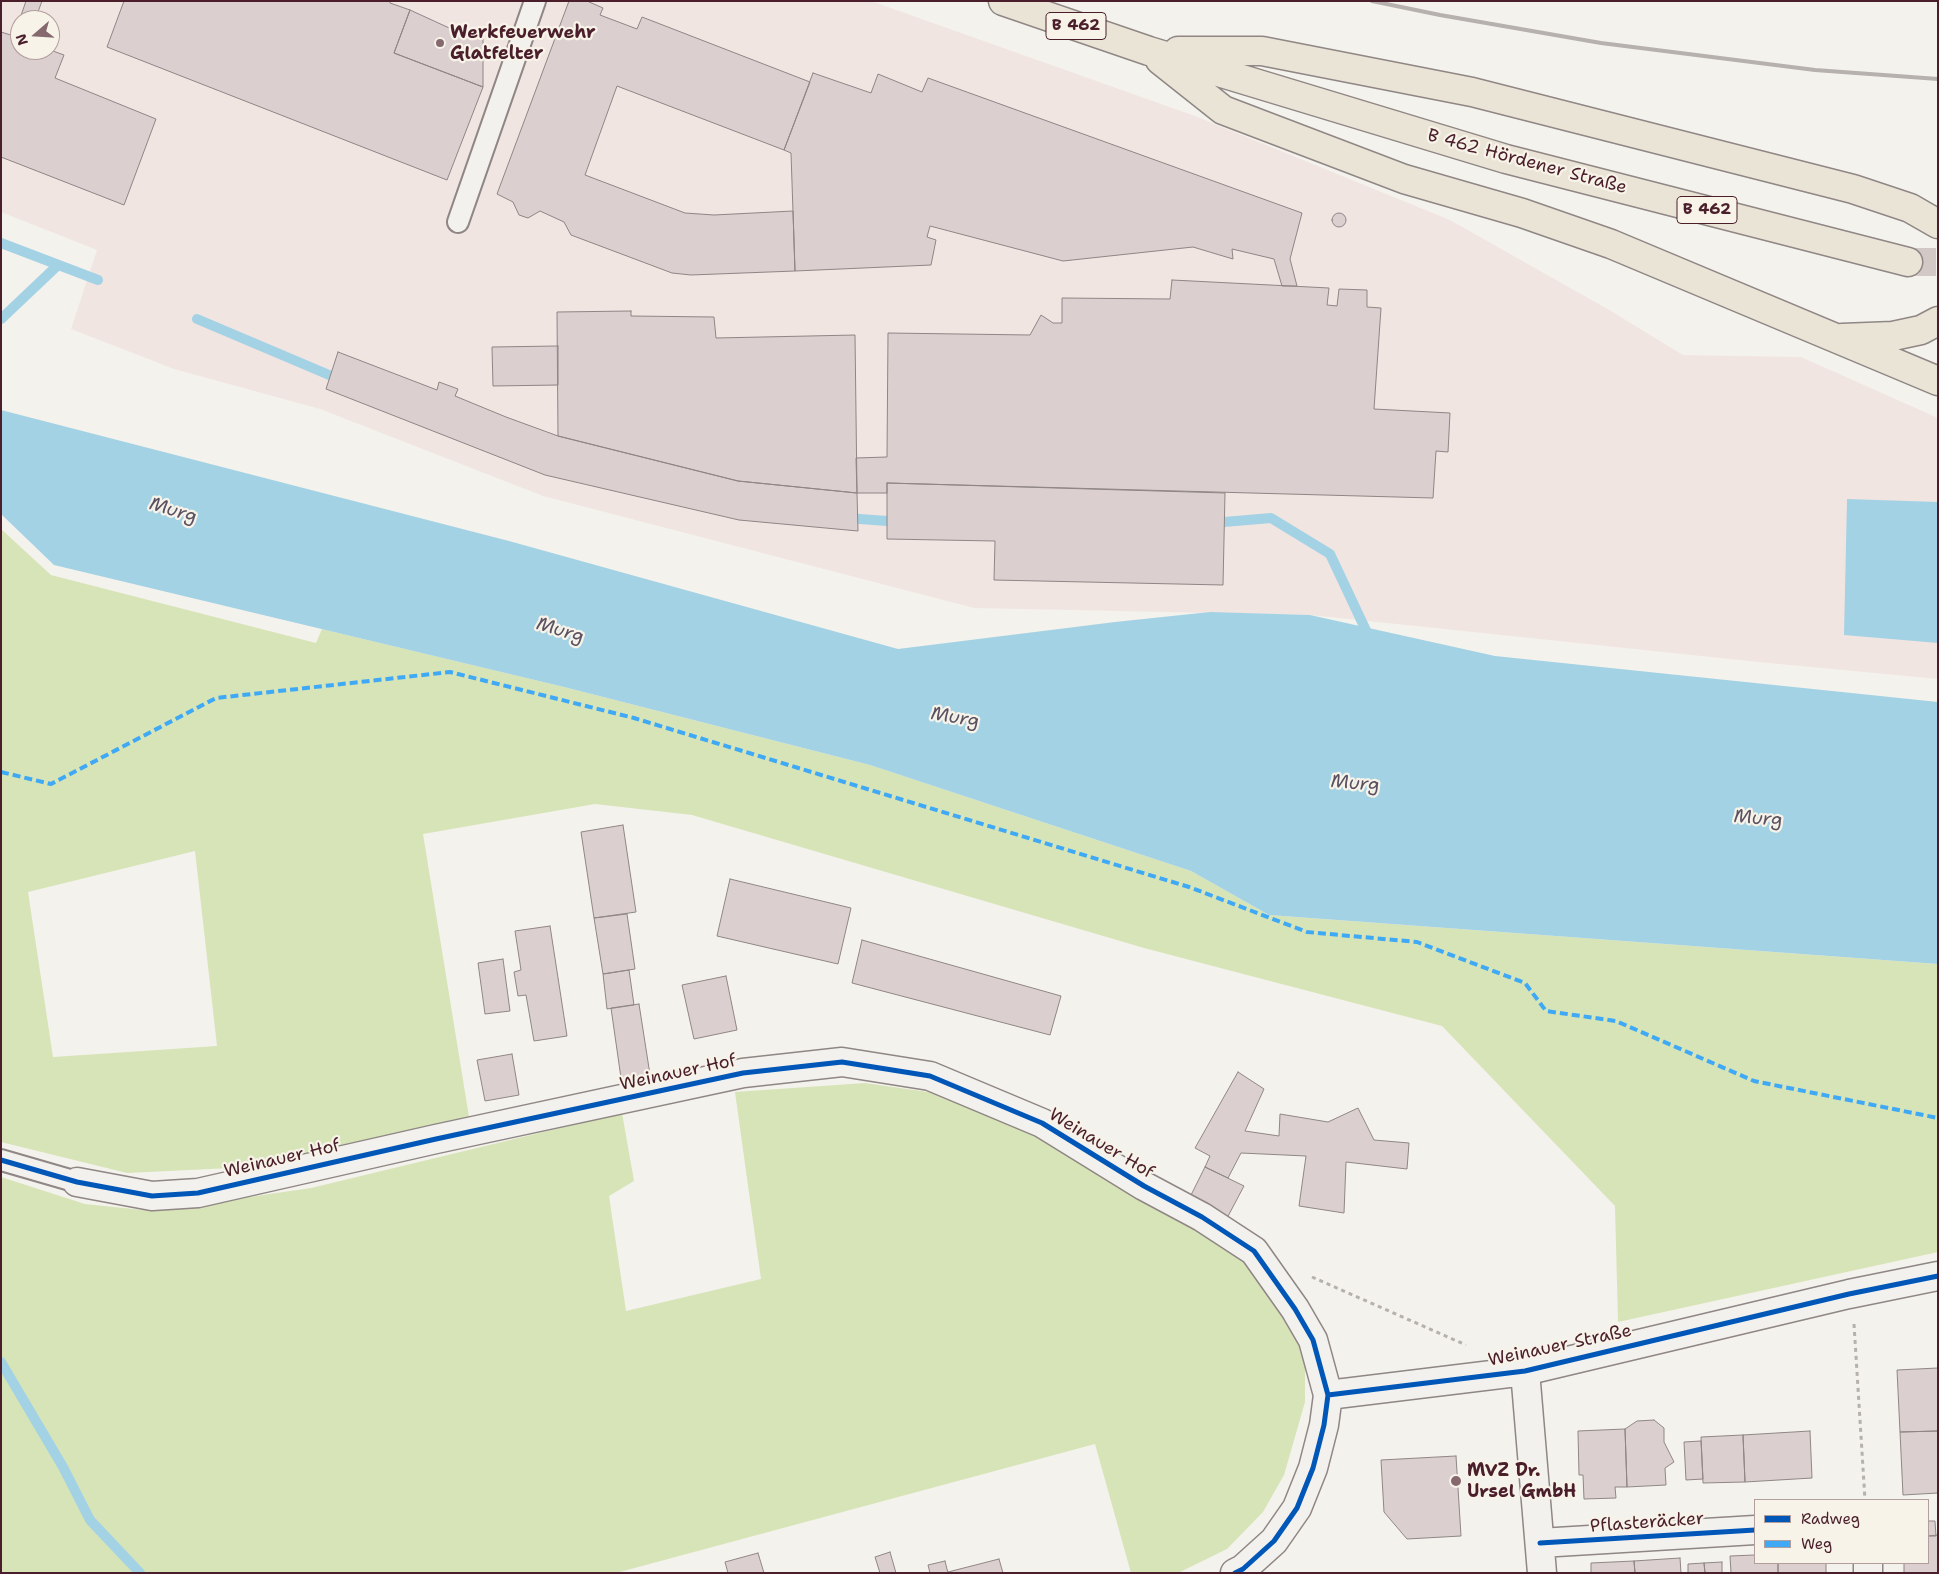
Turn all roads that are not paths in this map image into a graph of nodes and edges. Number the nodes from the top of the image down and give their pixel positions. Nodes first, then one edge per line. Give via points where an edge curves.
1 (535, 1) edge
2 (1004, 1) edge
3 (1149, 51) junction
4 (458, 222) dead end
5 (1938, 224) edge
6 (1908, 262) tunnel mouth
7 (1938, 321) edge
8 (1835, 338) junction
9 (1938, 382) edge
10 (1, 1160) edge
11 (77, 1182) joint
12 (1938, 1276) edge
13 (1525, 1371) junction
14 (1328, 1395) junction
15 (1754, 1530) edge
16 (1540, 1544) junction
17 (1236, 1573) edge
18 (1542, 1573) edge

1 - 4 lane
2 - 3 main road, B 462
3 - 5 main road via 1262,51 1472,92 1853,189 1910,208
3 - 6 main road, B 462 Hördener Straße / B 462 via 1506,159
3 - 8 main road via 1223,110 1404,179 1522,213 1611,244
7 - 8 main road via 1921,330 1893,336
8 - 9 main road
10 - 11 lane, Weinauer Hof
11 - 14 street, Weinauer Hof via 152,1196 198,1193 744,1073 842,1062 930,1076 1042,1123 1254,1251 1313,1340
12 - 13 street, Weinauer Straße
13 - 14 street, Weinauer Straße
13 - 16 street
14 - 17 street via 1313,1468 1297,1508 1274,1541
15 - 16 street, Pflasteräcker
16 - 18 street

